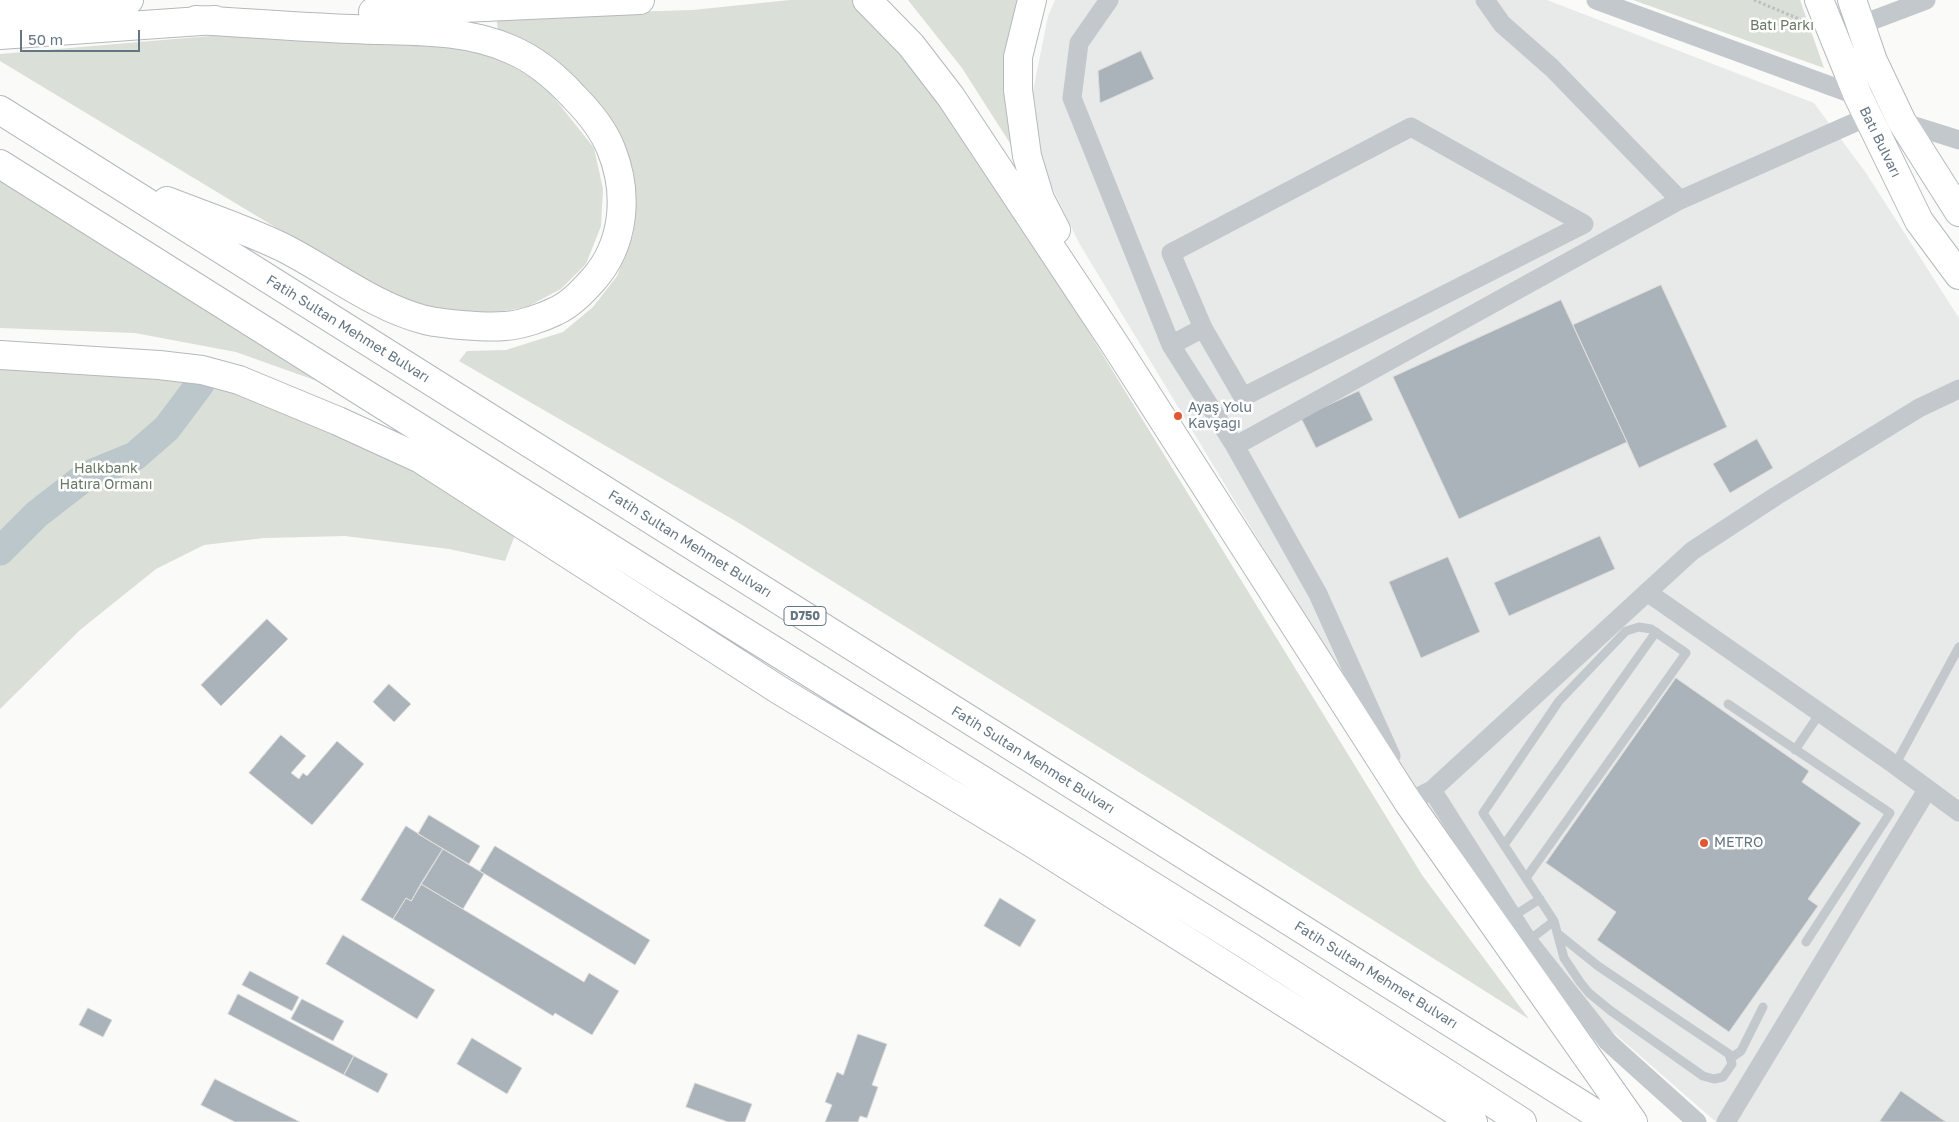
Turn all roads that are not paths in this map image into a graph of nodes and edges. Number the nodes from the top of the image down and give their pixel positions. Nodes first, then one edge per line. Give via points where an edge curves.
1 (18, 0) edge
2 (129, 0) edge
3 (640, 0) edge
4 (867, 0) edge
5 (1032, 0) edge
6 (1109, 0) edge
7 (1485, 0) edge
8 (1596, 0) edge
9 (1926, 0) edge
10 (0, 4) edge
11 (1895, 5) edge
12 (0, 8) edge
13 (1814, 12) edge
14 (1856, 13) edge
15 (196, 20) junction
16 (0, 35) edge
17 (1863, 106) junction
18 (0, 110) edge
19 (1902, 122) junction
20 (1959, 140) edge
21 (0, 164) edge
22 (103, 176) junction
23 (1680, 200) junction
24 (1959, 212) edge
25 (1959, 275) edge
26 (1202, 328) junction
27 (1112, 340) junction
28 (1171, 345) junction
29 (0, 355) edge
30 (1959, 389) edge
31 (1235, 446) junction
32 (416, 456) junction
33 (672, 587) junction
34 (1647, 592) junction
35 (1656, 632) junction
36 (1959, 647) edge
37 (1728, 704) dead end
38 (1820, 713) junction
39 (1795, 750) junction
40 (1895, 765) junction
41 (1927, 790) junction
42 (1419, 796) junction
43 (1959, 812) edge
44 (1504, 844) junction
45 (1526, 878) junction
46 (1540, 899) junction
47 (1512, 917) junction
48 (1554, 922) junction
49 (1557, 933) junction
50 (1528, 941) junction
51 (1806, 942) dead end
52 (1763, 1008) dead end
53 (1731, 1058) junction
54 (1473, 1122) edge
55 (1522, 1122) edge
56 (1609, 1122) edge
57 (1632, 1122) edge
58 (1697, 1122) edge
59 (1726, 1122) edge

1 - 10 main road
2 - 12 main road
3 - 15 main road
4 - 27 main road via 911,45 951,97
5 - 27 main road via 1018,57 1018,90 1027,156 1040,199
6 - 28 street via 1079,43 1072,98
7 - 23 street via 1502,24 1552,68
8 - 17 street
9 - 11 street
11 - 14 street
13 - 17 main road, Batı Bulvarı
14 - 19 main road, Batı Bulvarı via 1873,61
15 - 16 main road
15 - 22 main road via 452,34 487,40 512,49 548,71 587,110 600,128 618,174 620,228 599,272 579,296 557,311 531,320 505,326 425,320 393,308 281,246
17 - 23 street
17 - 25 main road, Batı Bulvarı via 1920,221
18 - 22 main road, Fatih Sultan Mehmet Bulvarı / D750
19 - 20 street
19 - 24 main road, Batı Bulvarı
21 - 33 main road
22 - 56 main road, Fatih Sultan Mehmet Bulvarı / D750
23 - 31 street
26 - 26 street via 1171,253 1412,127 1584,224 1243,397
26 - 28 street
27 - 42 main road
28 - 31 street
29 - 32 main road via 202,370 239,380
30 - 34 street via 1919,408 1776,496 1692,551
31 - 42 street via 1318,594 1390,755
32 - 33 main road via 477,484 590,552
32 - 54 main road via 779,690 1032,843
33 - 55 main road via 1250,947
34 - 38 street
34 - 42 street
35 - 44 lane
35 - 44 lane via 1639,627 1626,631 1558,701 1483,813
35 - 45 lane via 1686,653
36 - 40 lane
37 - 39 lane
38 - 39 lane
38 - 40 street
39 - 51 lane via 1890,813
40 - 41 street
41 - 43 street
41 - 59 street
42 - 47 street
42 - 57 main road
44 - 45 lane
45 - 46 lane
46 - 47 lane
46 - 48 lane
47 - 50 street
48 - 49 lane
48 - 50 lane
49 - 53 lane via 1598,966
49 - 53 lane via 1564,958 1580,982 1619,1016 1708,1078 1723,1077 1732,1064
50 - 58 street via 1608,1042
52 - 53 lane via 1742,1051

